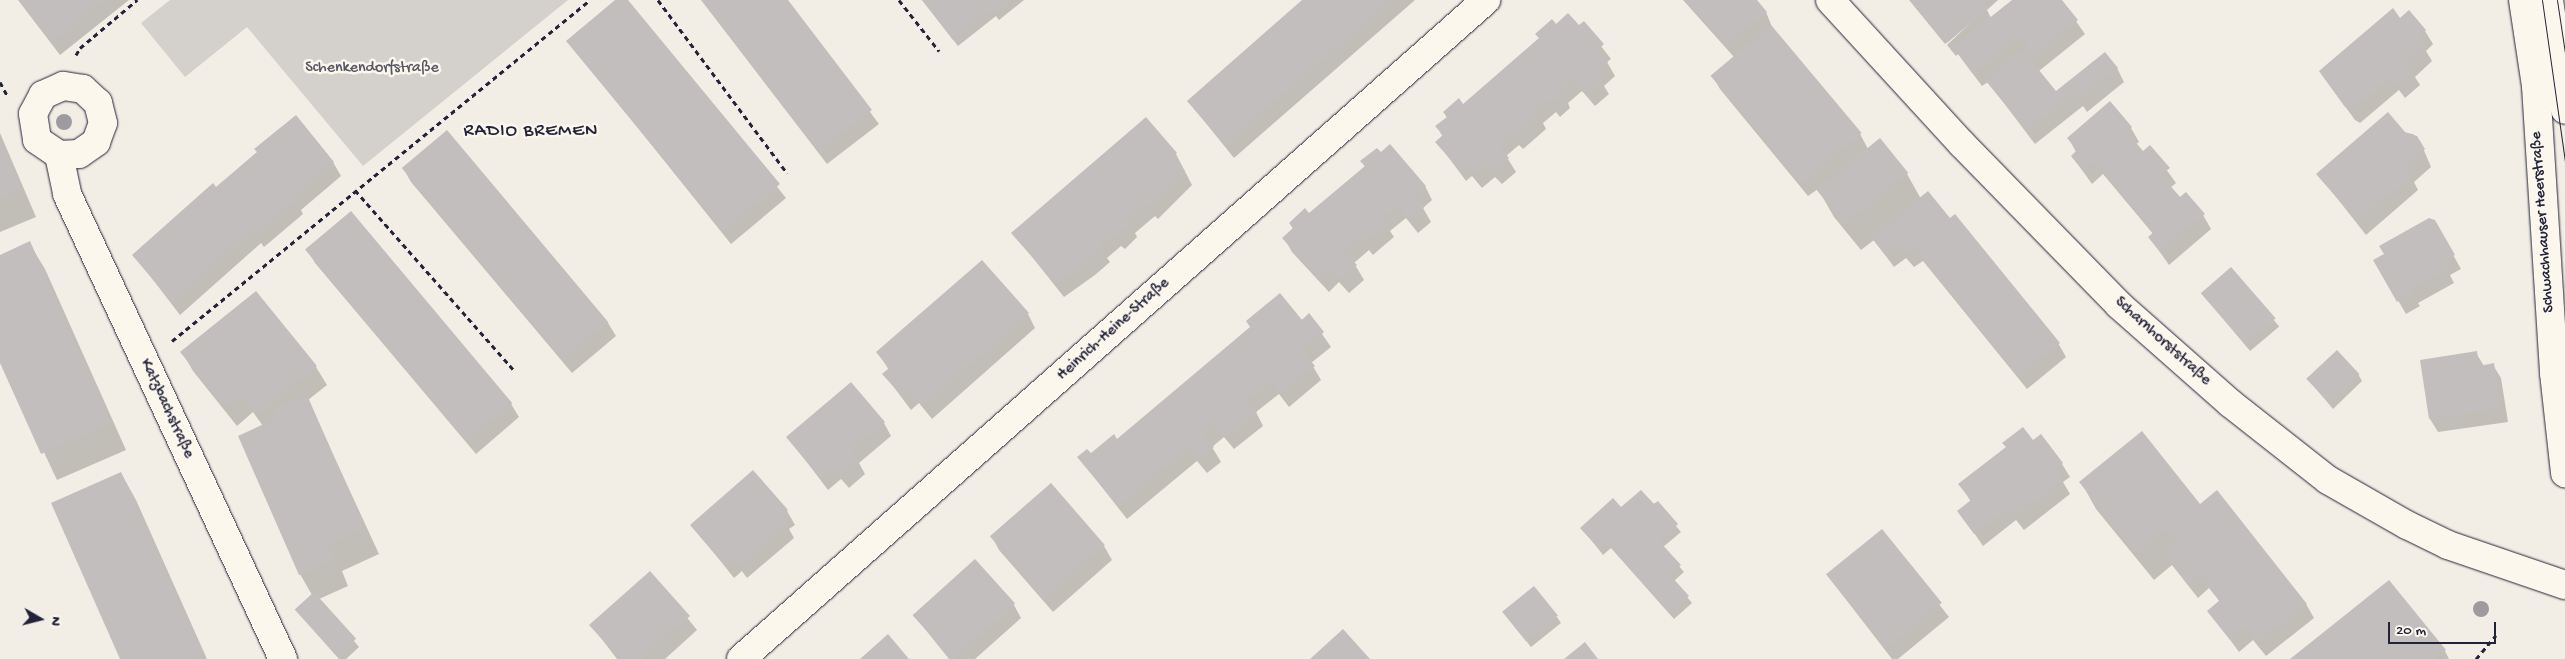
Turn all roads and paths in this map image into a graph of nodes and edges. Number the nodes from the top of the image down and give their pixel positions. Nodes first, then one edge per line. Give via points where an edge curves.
1 (137, 0) edge
2 (590, 0) edge
3 (658, 0) edge
4 (899, 0) edge
5 (1486, 0) edge
6 (1830, 0) edge
7 (2523, 0) edge
8 (2549, 0) edge
9 (939, 51) dead end
10 (63, 86) junction
11 (2565, 110) edge
12 (59, 155) junction
13 (787, 173) dead end
14 (355, 190) junction
15 (145, 364) junction
16 (513, 369) dead end
17 (2565, 473) edge
18 (2565, 585) edge
19 (2496, 635) dead end
20 (283, 659) edge
21 (742, 659) edge
22 (2476, 659) edge

1 - 10 path via 80,48
2 - 14 path
3 - 13 path
4 - 9 path
5 - 21 street, Heinrich-Heine-Straße
6 - 18 street, Scharnhorststraße via 1962,144 2120,305 2230,403 2328,480 2400,522 2448,545
7 - 17 street, Schwachhauser Heerstraße via 2536,86 2554,373
8 - 11 street
10 - 12 street via 43,95 33,114 38,140
10 - 12 street via 84,89 98,103 103,123 96,142 79,154
12 - 15 street, Katzbachstraße via 68,194
14 - 15 path
14 - 16 path
15 - 20 street, Katzbachstraße
19 - 22 path

